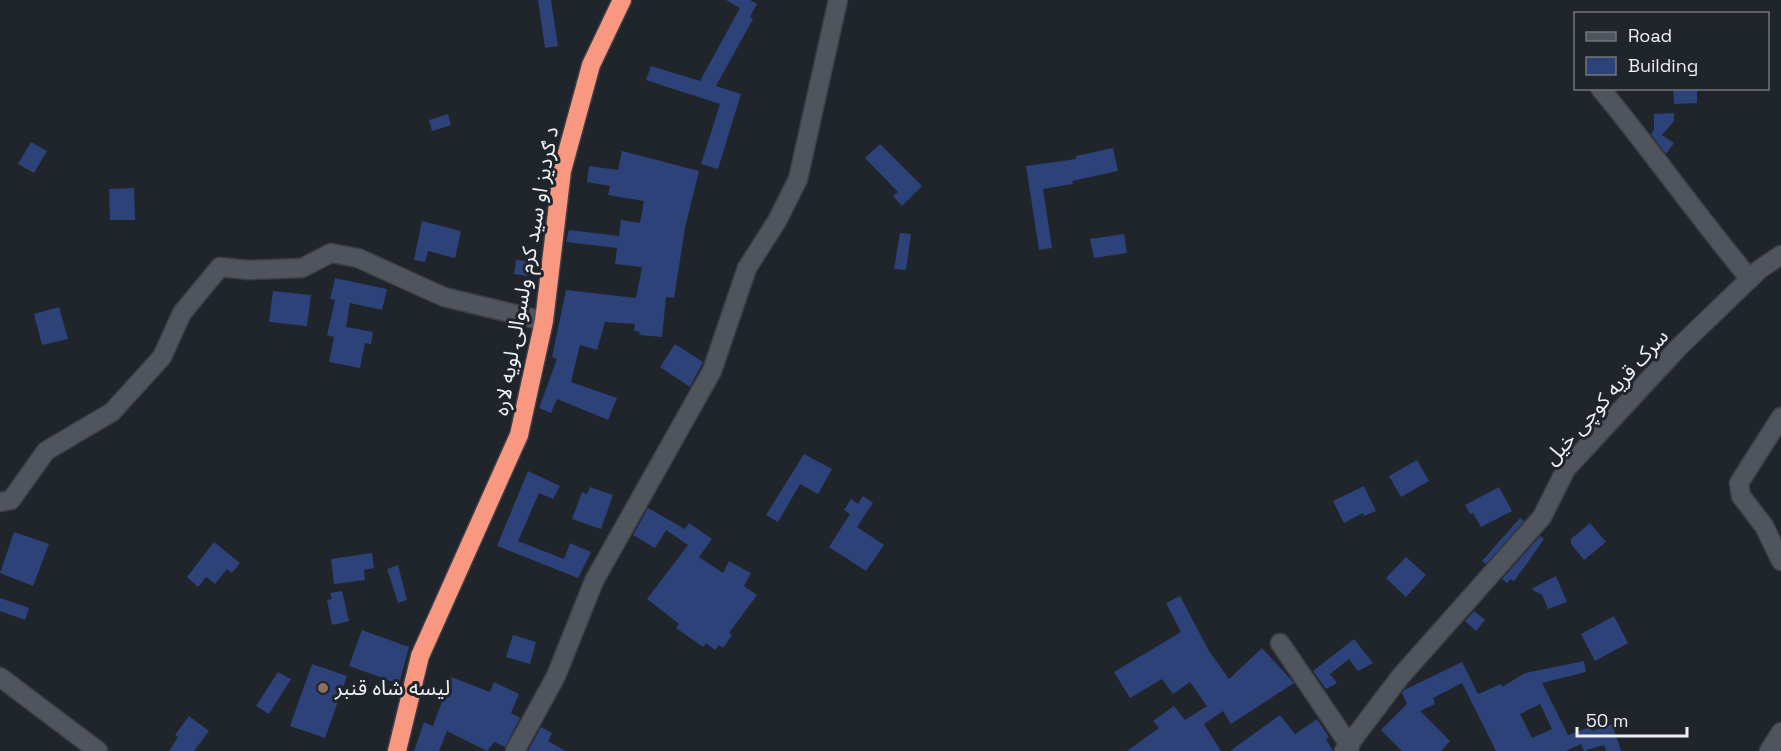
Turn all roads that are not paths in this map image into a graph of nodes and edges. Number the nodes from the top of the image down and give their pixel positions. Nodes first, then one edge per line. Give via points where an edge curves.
1 (622, 0) edge
2 (838, 0) edge
3 (1602, 90) edge
4 (1781, 255) edge
5 (1750, 279) junction
6 (544, 321) junction
7 (1781, 417) edge
8 (0, 502) edge
9 (1781, 561) edge
10 (1281, 643) dead end
11 (0, 677) edge
12 (1781, 732) edge
13 (88, 747) edge
14 (1347, 748) edge
15 (397, 751) edge
16 (515, 751) edge
17 (1769, 751) edge

1 - 6 highway, د ګردیز او سید کرم ولسوالۍ لویه لاره via 591,66 562,171
2 - 16 street via 798,179 777,222 747,268 712,371 594,581 556,676
3 - 5 street via 1692,210
4 - 5 street, سرک قریه کوچی خیل
5 - 14 street, سرک قریه کوچی خیل via 1679,347 1566,469 1542,517 1400,677
6 - 8 street via 444,297 377,265 331,253 302,268 220,267 182,313 162,357 112,412 46,451 11,500
6 - 15 highway, د ګردیز او سید کرم ولسوالۍ لویه لاره via 519,435 420,656
7 - 9 street via 1739,483 1742,496 1764,526
10 - 14 street
11 - 13 street
12 - 17 street

